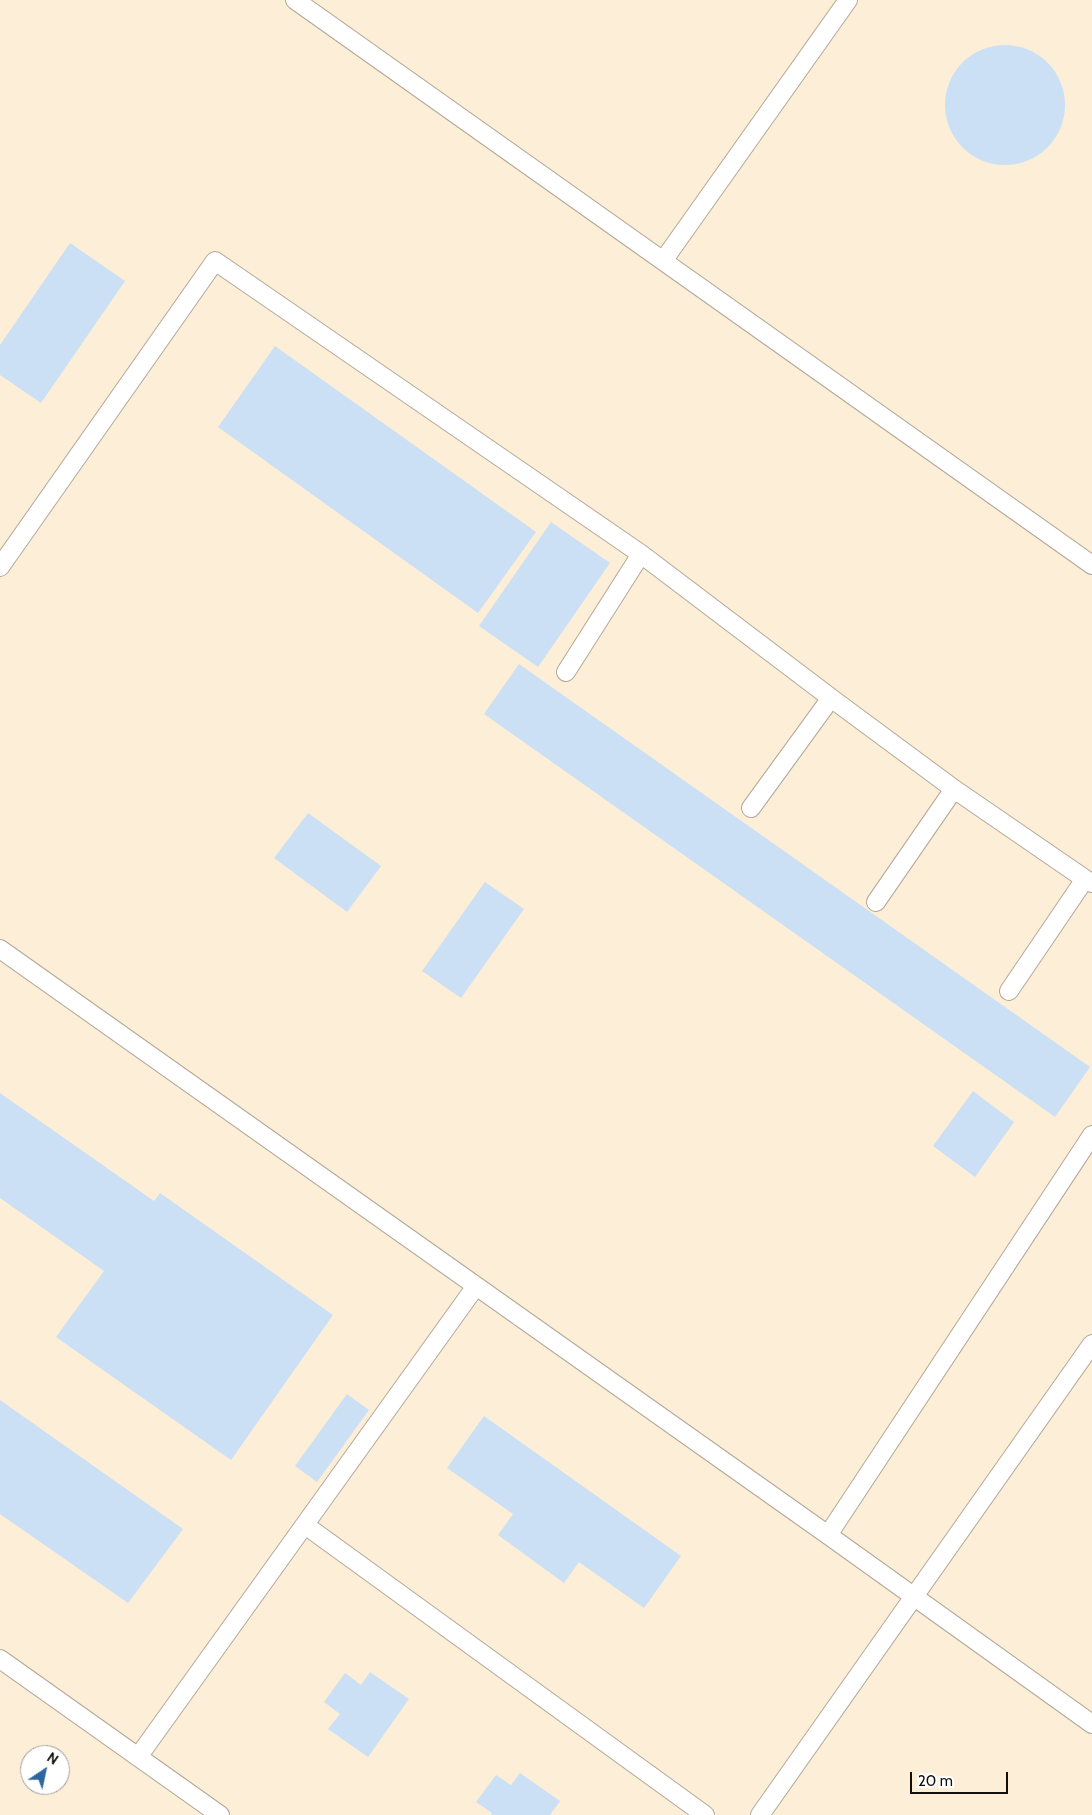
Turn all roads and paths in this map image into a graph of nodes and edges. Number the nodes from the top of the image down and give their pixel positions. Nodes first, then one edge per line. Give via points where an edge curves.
1 (294, 0) edge
2 (848, 0) edge
3 (663, 261) junction
4 (641, 554) junction
5 (1092, 565) edge
6 (0, 567) edge
7 (566, 672) dead end
8 (831, 698) junction
9 (954, 789) junction
10 (751, 808) dead end
11 (1088, 881) edge
12 (876, 902) dead end
13 (0, 949) edge
14 (1009, 991) dead end
15 (1092, 1135) edge
16 (476, 1286) junction
17 (1092, 1344) edge
18 (305, 1525) junction
19 (828, 1535) junction
20 (913, 1595) junction
21 (0, 1660) edge
22 (1092, 1724) edge
23 (138, 1757) junction
24 (220, 1815) edge
25 (705, 1815) edge
26 (760, 1815) edge

1 - 3 lane
2 - 3 lane
3 - 5 lane
4 - 6 lane via 215,261
4 - 7 lane
4 - 8 lane
8 - 9 lane
8 - 10 lane
9 - 11 lane
9 - 12 lane
11 - 14 lane
13 - 16 lane
15 - 19 lane
16 - 18 lane
16 - 19 lane
17 - 20 lane
18 - 23 lane
18 - 25 lane
19 - 20 lane
20 - 22 lane
20 - 26 lane
21 - 23 lane
23 - 24 lane

